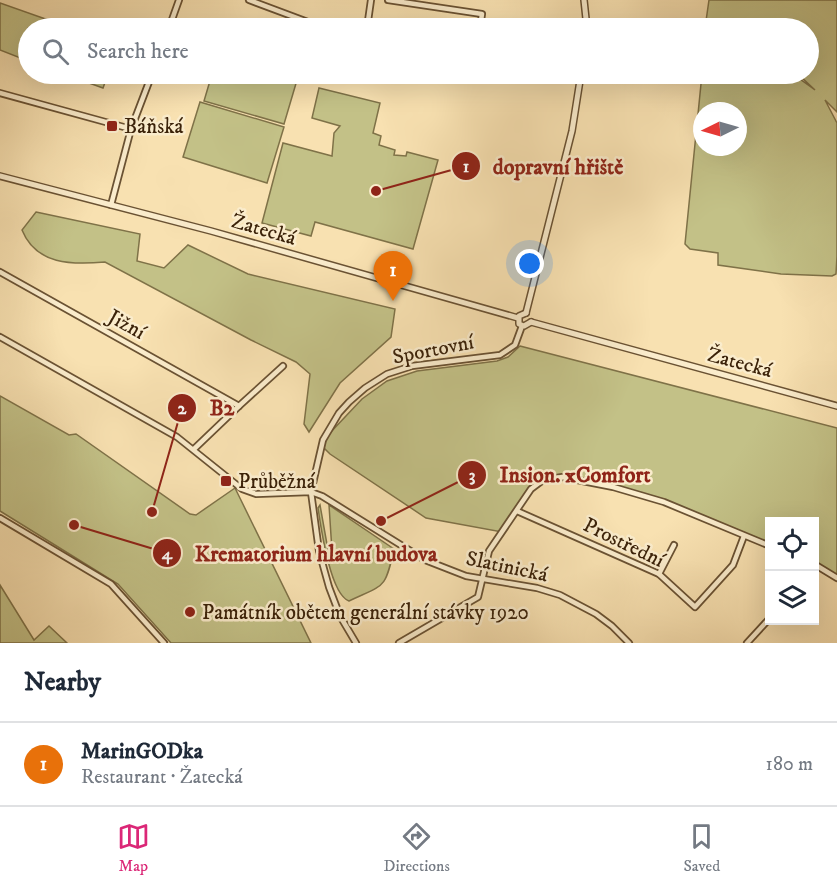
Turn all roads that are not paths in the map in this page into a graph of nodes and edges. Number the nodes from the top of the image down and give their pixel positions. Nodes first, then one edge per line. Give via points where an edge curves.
1 (179, 0) edge
2 (249, 0) edge
3 (371, 0) edge
4 (388, 0) edge
5 (584, 0) edge
6 (173, 18) edge
7 (297, 18) edge
8 (368, 18) edge
9 (481, 18) edge
10 (586, 18) edge
11 (148, 84) edge
12 (579, 84) edge
13 (0, 93) edge
14 (131, 129) junction
15 (0, 176) edge
16 (111, 205) junction
17 (0, 272) edge
18 (526, 313) junction
19 (518, 318) junction
20 (531, 322) junction
21 (522, 326) junction
22 (0, 338) edge
23 (284, 366) dead end
24 (239, 406) junction
25 (837, 406) edge
26 (195, 449) junction
27 (311, 492) junction
28 (517, 511) junction
29 (0, 518) edge
30 (744, 536) junction
31 (765, 544) edge
32 (674, 545) dead end
33 (819, 568) edge
34 (659, 574) junction
35 (837, 578) edge
36 (483, 580) junction
37 (695, 607) junction
38 (701, 613) dead end
39 (765, 623) edge
40 (164, 643) edge
41 (356, 643) edge
42 (399, 643) edge
43 (629, 643) edge
44 (747, 643) edge

1 - 6 street
2 - 7 street
3 - 8 street
4 - 9 street via 482,14
5 - 10 street
11 - 14 street
12 - 18 street via 572,131
13 - 14 street
14 - 16 street
15 - 16 street, Žatecká
16 - 19 street, Žatecká
17 - 24 street, Jižní
18 - 19 street
18 - 20 street
19 - 21 street
20 - 21 street
20 - 25 street, Žatecká
21 - 27 street, Sportovní via 515,345 500,355 412,366 387,374 365,388 339,413 323,440
22 - 26 street
23 - 24 street
24 - 26 street
26 - 27 street via 242,489 256,494
27 - 36 street, Slatinická via 322,495 425,560
27 - 41 street, Sportovní via 319,551 329,587
28 - 30 street via 531,489 543,480 569,477 664,502
28 - 34 street, Prostřední
28 - 36 street via 489,551
29 - 40 street via 111,584
30 - 31 street
30 - 37 street via 733,565
32 - 34 street
33 - 35 street
34 - 37 street, Prostřední
36 - 42 street via 478,597
36 - 43 street, Slatinická via 560,595 596,614
37 - 38 street, Prostřední
39 - 44 street

